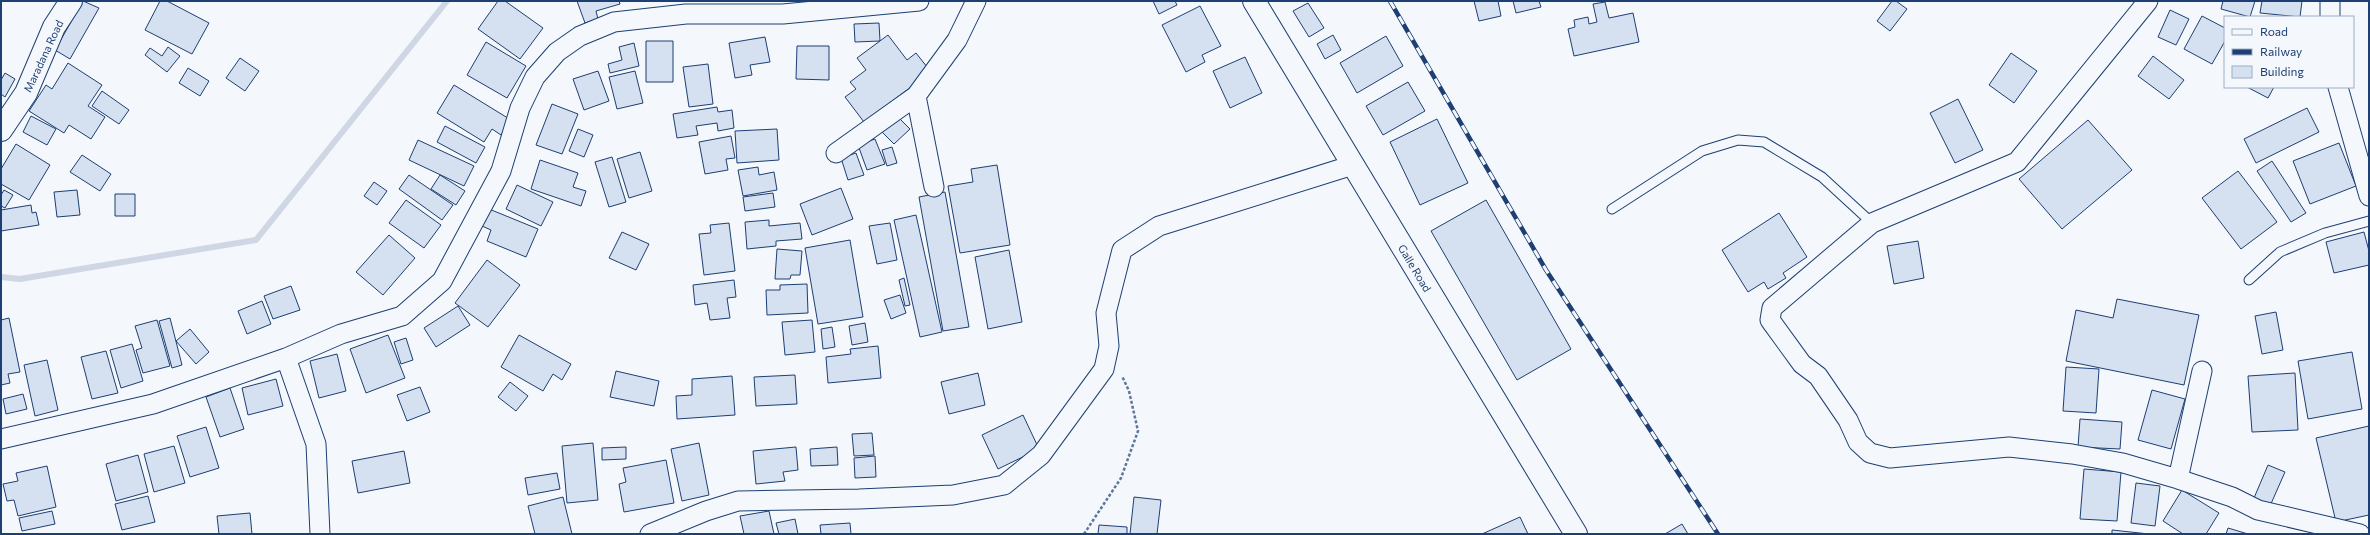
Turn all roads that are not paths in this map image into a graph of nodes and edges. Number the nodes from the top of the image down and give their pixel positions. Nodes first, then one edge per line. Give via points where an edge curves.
1 (71, 1) edge
2 (920, 1) edge
3 (976, 1) edge
4 (1254, 1) edge
5 (2148, 1) edge
6 (2330, 1) edge
7 (2330, 16) edge
8 (2338, 88) edge
9 (916, 96) junction
10 (1, 130) edge
11 (836, 153) dead end
12 (1353, 165) junction
13 (934, 187) dead end
14 (2368, 188) edge
15 (1612, 208) dead end
16 (2369, 221) edge
17 (1872, 223) junction
18 (2249, 280) dead end
19 (286, 358) junction
20 (2202, 371) dead end
21 (1, 439) edge
22 (2178, 479) junction
23 (2369, 533) edge
24 (320, 534) edge
25 (650, 534) edge
26 (1576, 534) edge
27 (2360, 534) edge
28 (2366, 534) edge

1 - 10 main road, Maradana Road via 54,27 26,93
2 - 19 street via 783,14 672,15 614,22 580,36 557,52 535,77 520,108 501,171 442,281 402,316 341,334
3 - 9 street via 957,40
4 - 12 main road, Galle Road
5 - 17 street via 2016,162
6 - 7 street
8 - 14 street
9 - 11 street
9 - 13 street
12 - 25 street via 1159,226 1122,250 1106,313 1109,346 1104,369 1041,456 1004,485 953,495 738,501 706,510
12 - 26 main road, Galle Road
15 - 17 lane via 1702,151 1738,140 1764,142 1822,177
16 - 18 lane via 2325,233 2280,252
17 - 22 street via 1772,308 1770,320 1802,364 1818,376 1848,420 1858,442 1870,453 1890,458 2009,447 2123,463
19 - 21 street via 153,404
19 - 24 street via 316,444
20 - 22 street
22 - 27 street via 2232,497 2258,510
23 - 28 street

